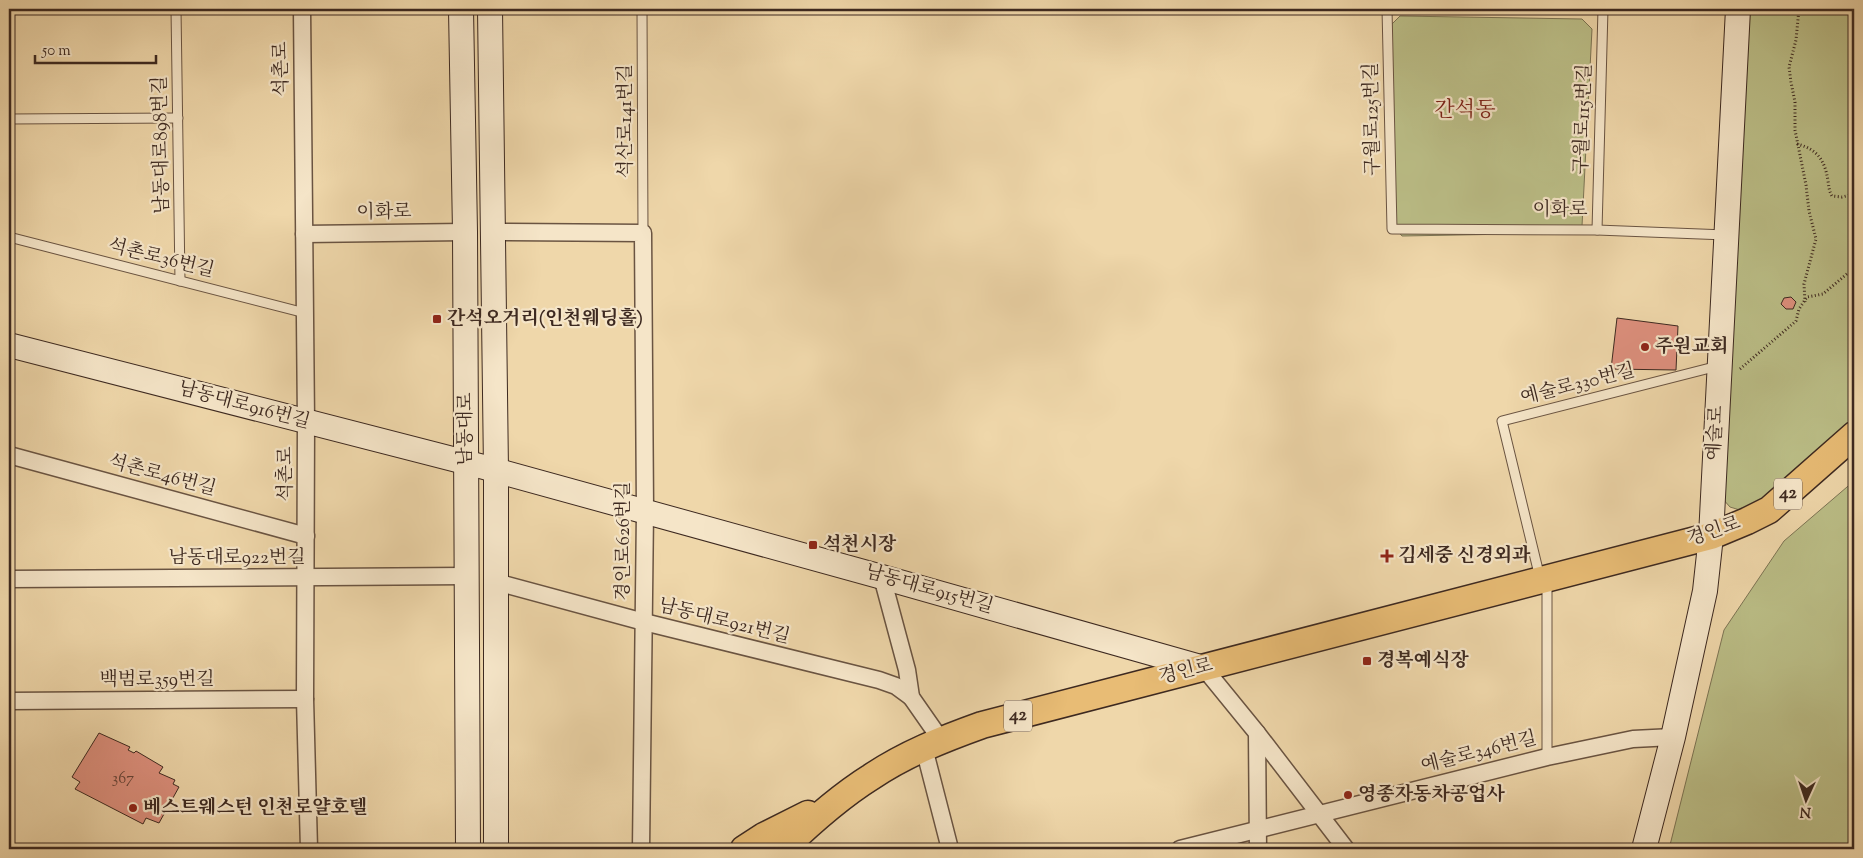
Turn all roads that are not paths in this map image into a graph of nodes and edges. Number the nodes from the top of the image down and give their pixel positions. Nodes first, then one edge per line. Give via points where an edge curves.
1 (176, 9) edge
2 (302, 9) edge
3 (460, 9) edge
4 (490, 9) edge
5 (642, 9) edge
6 (1387, 9) edge
7 (1603, 9) edge
8 (1693, 9) edge
9 (1738, 9) edge
10 (178, 118) junction
11 (9, 120) edge
12 (1392, 230) joint
13 (1597, 230) junction
14 (465, 232) junction
15 (493, 232) junction
16 (643, 233) junction
17 (304, 234) junction
18 (1727, 235) junction
19 (9, 237) edge
20 (180, 281) junction
21 (305, 313) junction
22 (9, 345) edge
23 (1719, 376) junction
24 (306, 422) junction
25 (1854, 435) edge
26 (9, 454) edge
27 (481, 466) junction
28 (645, 511) junction
29 (306, 536) junction
30 (1711, 536) junction
31 (466, 576) junction
32 (882, 576) junction
33 (305, 577) junction
34 (9, 579) edge
35 (1544, 580) junction
36 (496, 582) junction
37 (644, 622) junction
38 (1204, 668) junction
39 (912, 697) junction
40 (305, 699) junction
41 (9, 701) edge
42 (1257, 733) junction
43 (1673, 738) junction
44 (933, 744) junction
45 (1547, 757) junction
46 (844, 796) junction
47 (1319, 814) junction
48 (1258, 829) junction
49 (309, 849) edge
50 (468, 849) edge
51 (496, 849) edge
52 (641, 849) edge
53 (744, 849) edge
54 (783, 849) edge
55 (805, 849) edge
56 (950, 849) edge
57 (1180, 849) edge
58 (1258, 849) edge
59 (1346, 849) edge
60 (1644, 849) edge

1 - 10 lane, 남동대로898번길
2 - 17 street, 석촌로
3 - 14 main road, 남동대로
4 - 15 main road
5 - 16 lane, 석산로141번길
6 - 12 lane, 구월로125번길
7 - 13 lane, 구월로115번길
8 - 9 lane
9 - 18 main road, 예술로
10 - 11 lane
10 - 20 lane, 남동대로898번길
12 - 13 lane, 이화로
13 - 18 lane, 이화로
14 - 17 street, 이화로
14 - 27 main road, 남동대로
15 - 16 street
15 - 27 main road
16 - 28 street, 경인로626번길
17 - 21 street, 석촌로
18 - 23 main road, 예술로
19 - 20 lane, 석촌로36번길
20 - 21 lane, 석촌로36번길
21 - 24 street, 석촌로
22 - 24 main road, 남동대로916번길
23 - 30 main road, 예술로
23 - 35 lane, 예술로330번길 via 1502,421
24 - 27 main road, 남동대로916번길
24 - 29 street, 석촌로
25 - 30 main road, 경인로 / 42 via 1769,510
26 - 29 street, 석촌로46번길
27 - 28 main road, 남동대로915번길
27 - 31 main road, 남동대로
27 - 36 main road
28 - 32 main road, 남동대로915번길
28 - 37 street, 경인로626번길
29 - 33 street, 석촌로
30 - 35 main road, 경인로 / 42
30 - 43 main road, 예술로 via 1705,591
31 - 33 street, 남동대로922번길
31 - 50 main road, 남동대로
32 - 38 main road, 남동대로915번길
32 - 39 street
33 - 34 street, 남동대로922번길
33 - 40 street, 석촌로
35 - 38 main road, 경인로 / 42
35 - 45 lane
36 - 37 street, 남동대로921번길
36 - 51 main road
37 - 39 street, 남동대로921번길 via 878,680 896,686
37 - 52 street, 경인로626번길
38 - 42 street
38 - 44 main road, 경인로 / 42 via 982,725
39 - 44 street
40 - 41 street, 백범로359번길
40 - 49 street, 석촌로
42 - 47 street
42 - 48 street
43 - 45 street, 예술로346번길 via 1633,739
43 - 60 main road, 예술로
44 - 46 main road, 경인로 / 42 via 871,776
44 - 56 street
45 - 47 street, 예술로346번길
46 - 53 main road, 경인로 / 42
46 - 54 main road, 경인로
46 - 55 main road, 경인로 / 42
47 - 48 street, 예술로346번길
47 - 59 street
48 - 57 street, 예술로346번길
48 - 58 street

